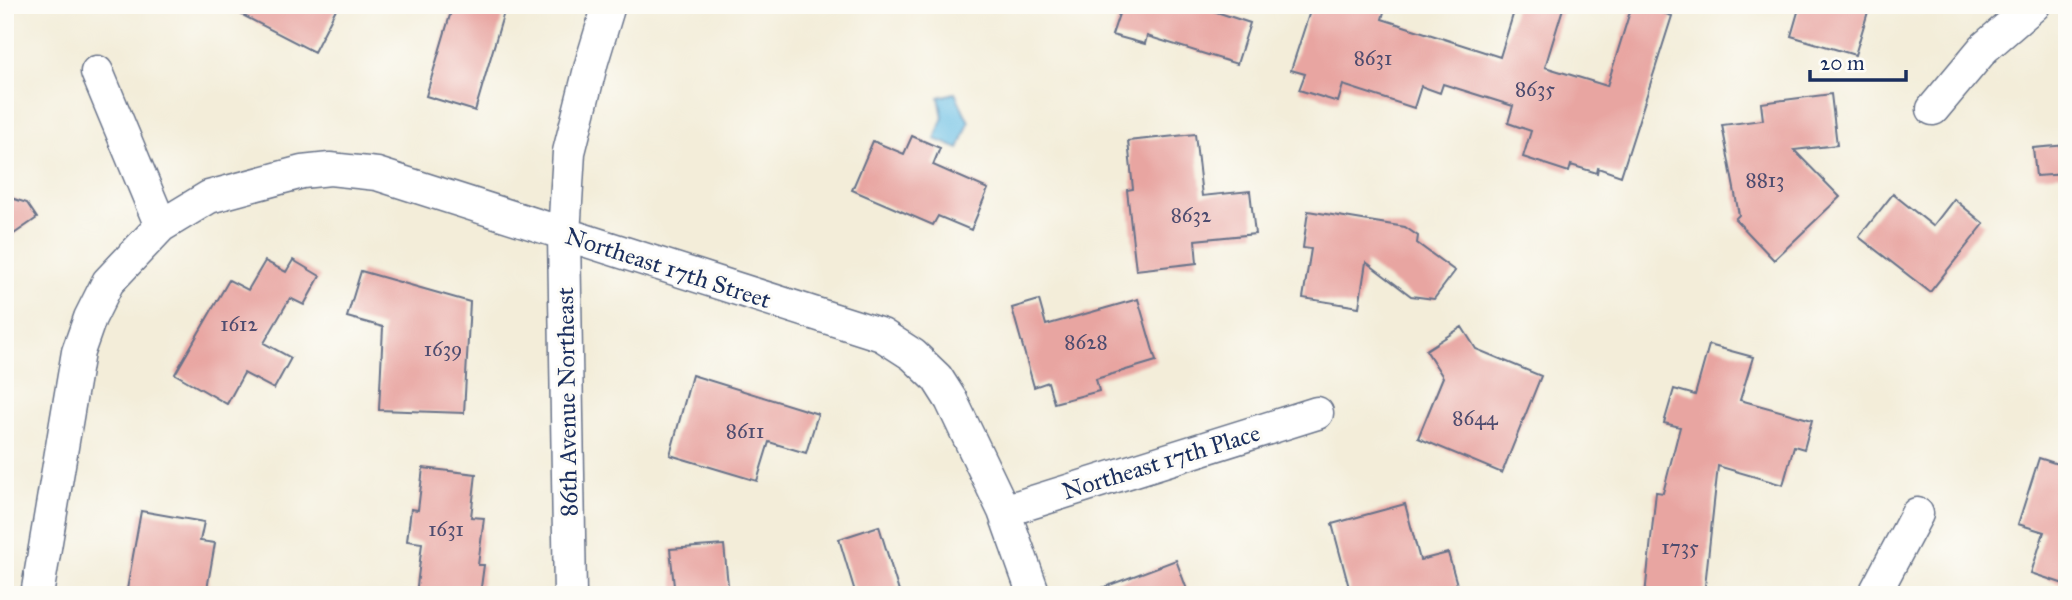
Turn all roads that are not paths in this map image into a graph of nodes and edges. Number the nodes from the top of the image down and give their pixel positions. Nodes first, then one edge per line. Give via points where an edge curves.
1 (609, 5) edge
2 (2034, 5) edge
3 (97, 72) dead end
4 (1933, 109) dead end
5 (161, 226) junction
6 (564, 235) junction
7 (1317, 413) dead end
8 (1004, 511) junction
9 (1917, 514) dead end
10 (37, 595) edge
11 (569, 595) edge
12 (1034, 595) edge
13 (1874, 595) edge

1 - 6 street, 86th Avenue Northeast via 569,152
2 - 4 street via 1984,47
3 - 5 street
5 - 6 street, Northeast 17th Street via 209,197 330,169 377,174
5 - 10 street, Northeast 17th Street via 108,282 78,352
6 - 8 street, Northeast 17th Street via 882,335 937,378
6 - 11 street, 86th Avenue Northeast
7 - 8 street, Northeast 17th Place
8 - 12 street, Northeast 17th Street
9 - 13 street

